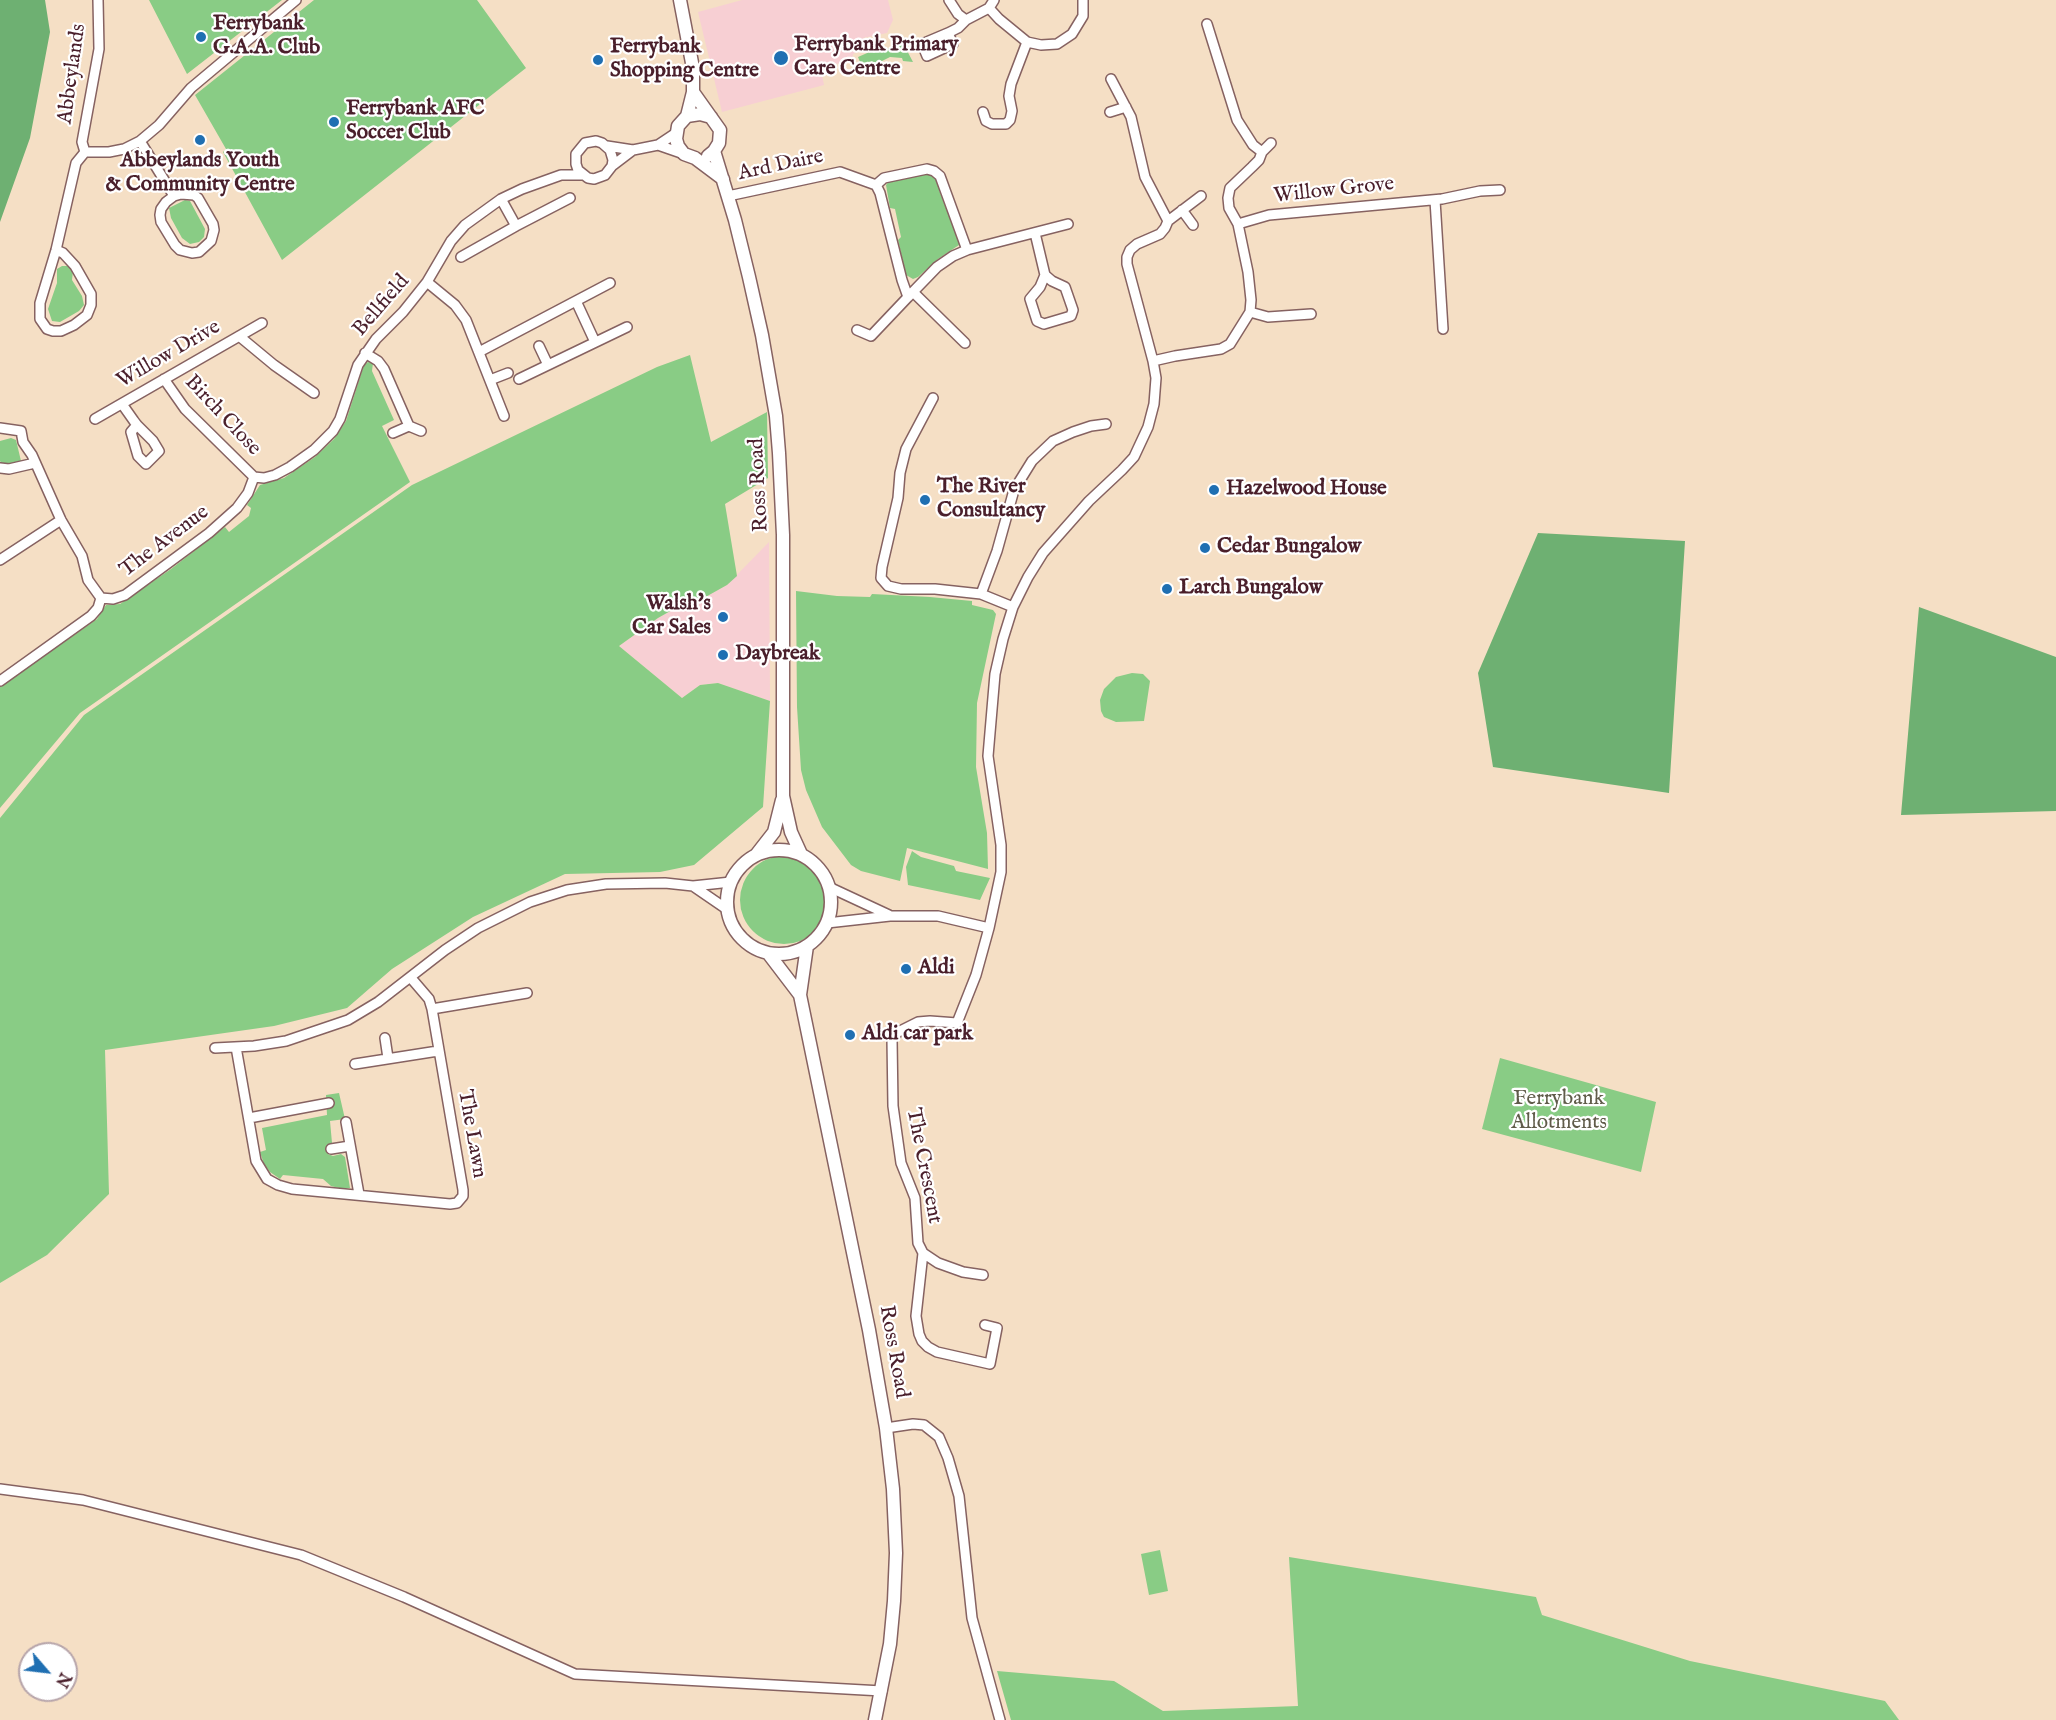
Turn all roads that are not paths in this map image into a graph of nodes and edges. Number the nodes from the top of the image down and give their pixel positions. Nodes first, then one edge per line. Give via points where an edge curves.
1 (98, 0) edge
2 (296, 0) edge
3 (680, 0) edge
4 (949, 0) edge
5 (1083, 0) edge
6 (992, 4) edge
7 (966, 20) junction
8 (1207, 24) dead end
9 (948, 33) dead end
10 (1027, 42) junction
11 (1111, 79) dead end
12 (693, 92) junction
13 (1126, 107) junction
14 (983, 112) dead end
15 (1110, 112) dead end
16 (687, 116) junction
17 (711, 117) junction
18 (676, 133) junction
19 (140, 141) junction
20 (1271, 143) dead end
21 (658, 144) junction
22 (607, 146) junction
23 (633, 150) junction
24 (85, 152) junction
25 (714, 152) junction
26 (1262, 152) junction
27 (690, 156) junction
28 (575, 158) junction
29 (612, 166) junction
30 (561, 175) junction
31 (582, 175) junction
32 (723, 179) junction
33 (876, 184) junction
34 (1500, 190) dead end
35 (174, 196) junction
36 (728, 196) junction
37 (1201, 196) dead end
38 (570, 198) dead end
39 (501, 199) junction
40 (1435, 200) junction
41 (1182, 210) junction
42 (1168, 221) junction
43 (1068, 224) dead end
44 (1238, 224) junction
45 (1193, 225) dead end
46 (516, 226) junction
47 (1035, 233) junction
48 (56, 250) junction
49 (967, 250) junction
50 (461, 257) dead end
51 (1045, 275) junction
52 (427, 282) junction
53 (610, 283) dead end
54 (910, 294) junction
55 (576, 301) junction
56 (1250, 312) junction
57 (1311, 314) dead end
58 (262, 322) dead end
59 (627, 327) dead end
60 (1443, 329) dead end
61 (857, 330) dead end
62 (239, 336) junction
63 (595, 342) junction
64 (965, 343) dead end
65 (539, 346) dead end
66 (479, 352) junction
67 (365, 353) junction
68 (1153, 361) junction
69 (548, 365) junction
70 (508, 373) dead end
71 (164, 379) junction
72 (519, 379) dead end
73 (490, 380) junction
74 (315, 393) dead end
75 (933, 398) dead end
76 (122, 404) junction
77 (504, 416) dead end
78 (95, 419) dead end
79 (1106, 424) dead end
80 (137, 425) dead end
81 (409, 426) junction
82 (0, 428) edge
83 (421, 431) dead end
84 (393, 433) dead end
85 (34, 459) junction
86 (0, 468) edge
87 (254, 477) junction
88 (61, 520) junction
89 (0, 560) edge
90 (981, 594) junction
91 (101, 598) junction
92 (1013, 607) junction
93 (0, 681) edge
94 (783, 796) junction
95 (801, 854) junction
96 (756, 855) junction
97 (731, 882) junction
98 (693, 886) junction
99 (831, 888) junction
100 (728, 910) junction
101 (890, 916) junction
102 (827, 922) junction
103 (989, 928) junction
104 (807, 946) junction
105 (768, 953) junction
106 (411, 978) junction
107 (527, 993) dead end
108 (800, 995) junction
109 (432, 1009) junction
110 (385, 1038) dead end
111 (236, 1047) junction
112 (214, 1048) dead end
113 (438, 1051) junction
114 (388, 1058) junction
115 (355, 1064) dead end
116 (329, 1102) dead end
117 (249, 1118) junction
118 (346, 1122) dead end
119 (350, 1146) junction
120 (331, 1149) dead end
121 (359, 1194) junction
122 (923, 1253) junction
123 (983, 1275) dead end
124 (985, 1325) dead end
125 (886, 1428) junction
126 (0, 1488) edge
127 (882, 1691) junction
128 (875, 1720) edge
129 (1000, 1720) edge

1 - 24 street, Abbeylands via 99,49 82,142
2 - 19 street, Abbeylands via 191,88
3 - 12 main road via 693,69
4 - 7 street
5 - 10 street via 1083,16 1065,40 1041,45
6 - 7 street
6 - 10 street via 999,19
7 - 9 street
8 - 26 street via 1237,120
10 - 14 street via 1011,84 1010,120 1006,124 992,124
11 - 13 street
12 - 16 main road
12 - 17 main road
13 - 15 street
13 - 42 street via 1145,177
16 - 17 main road
16 - 18 main road
17 - 25 main road via 720,130
18 - 21 street
18 - 27 main road via 678,146
19 - 24 street, Abbeylands via 124,149
19 - 35 street
20 - 26 street
21 - 23 street
21 - 27 street
22 - 23 street
22 - 28 street via 596,141 585,143
22 - 29 street
23 - 29 street
24 - 48 street, Abbeylands via 76,163
25 - 27 main road via 705,157
25 - 32 main road, Ross Road
26 - 44 street via 1230,188 1229,208
27 - 32 main road
28 - 30 street
28 - 31 street
29 - 31 street via 600,178
30 - 31 street, Bellfield
30 - 39 street, Bellfield
32 - 36 main road, Ross Road
33 - 36 street, Ard Daire via 840,172
33 - 49 street via 884,178 934,171 940,176
33 - 54 street via 902,280
34 - 40 street, Willow Grove via 1480,190
35 - 35 street via 194,195 213,224 211,241 199,252 180,249 161,222 161,210
36 - 94 main road, Ross Road via 762,335 776,416 783,547
37 - 41 street
38 - 46 street
39 - 46 street
39 - 52 street, Bellfield via 465,225
40 - 44 street, Willow Grove via 1269,215
40 - 60 street
41 - 42 street
41 - 45 street
42 - 68 street via 1160,234 1137,244 1127,257
43 - 47 street
44 - 56 street via 1248,272
46 - 50 street
47 - 49 street
47 - 51 street
48 - 48 street, Abbeylands via 75,266 91,294 91,305 87,315 74,325 53,331 42,324 39,312
49 - 54 street via 937,267
51 - 51 street via 1065,287 1072,310 1071,316 1044,324 1036,321 1030,299
52 - 66 street via 455,305
52 - 67 street, Bellfield
53 - 55 street
54 - 61 street via 871,336
54 - 64 street
55 - 63 street
55 - 66 street
56 - 57 street via 1268,317
56 - 68 street via 1230,344 1221,349
58 - 62 street, Willow Drive
59 - 63 street
62 - 71 street, Willow Drive
62 - 74 street
63 - 69 street
65 - 69 street
66 - 73 street
67 - 81 street via 384,369
67 - 87 street, Bellfield via 340,419 326,439 275,475
68 - 92 street via 1154,404 1134,457 1043,553
69 - 72 street
70 - 73 street
71 - 76 street, Willow Drive
71 - 87 street, Birch Close via 185,409
73 - 77 street
75 - 90 street via 906,449 882,578 888,586
76 - 78 street, Willow Drive
76 - 80 street
79 - 90 street via 1053,441 1032,461 1014,490
81 - 83 street
81 - 84 street
82 - 85 street via 21,431
85 - 86 street via 9,469
85 - 88 street
87 - 91 street, The Avenue via 237,508 208,532 124,595
88 - 89 street
88 - 91 street via 82,556 88,580
90 - 92 street
91 - 93 street via 91,616
92 - 103 street via 995,674 991,710 988,756 1001,845 1001,872
94 - 95 main road via 791,832
94 - 96 main road via 774,832
95 - 96 main road via 779,849
95 - 99 main road via 817,865
96 - 97 main road via 741,865
97 - 98 street
97 - 100 main road
98 - 100 street
98 - 106 street via 606,884 567,890 530,902 478,928
99 - 101 street
99 - 102 main road
100 - 105 main road via 741,937
101 - 102 street
101 - 103 street via 938,916
102 - 104 main road
103 - 122 street, The Crescent via 957,1023 918,1022 892,1039 893,1106 901,1163 915,1198 918,1243
104 - 105 main road via 790,953
104 - 108 main road
105 - 108 main road
106 - 109 street, The Lawn via 429,999
106 - 111 street via 348,1020 286,1041
107 - 109 street
108 - 125 main road, Ross Road
109 - 113 street, The Lawn
110 - 114 street
111 - 112 street
111 - 117 street, The Lawn
113 - 114 street
113 - 121 street, The Lawn via 464,1190 460,1201 450,1204
114 - 115 street
116 - 117 street
117 - 121 street, The Lawn via 256,1161 267,1179 292,1188
118 - 119 street
119 - 120 street
119 - 121 street
122 - 123 street, The Crescent via 946,1266
122 - 124 street, The Crescent via 916,1316 922,1341 937,1352 990,1364 997,1328
125 - 127 main road, Ross Road via 896,1553 890,1644
125 - 129 street via 924,1425 939,1437 948,1458 959,1496 972,1618
126 - 127 street via 83,1500 301,1555 574,1674
127 - 128 main road, Ross Road

